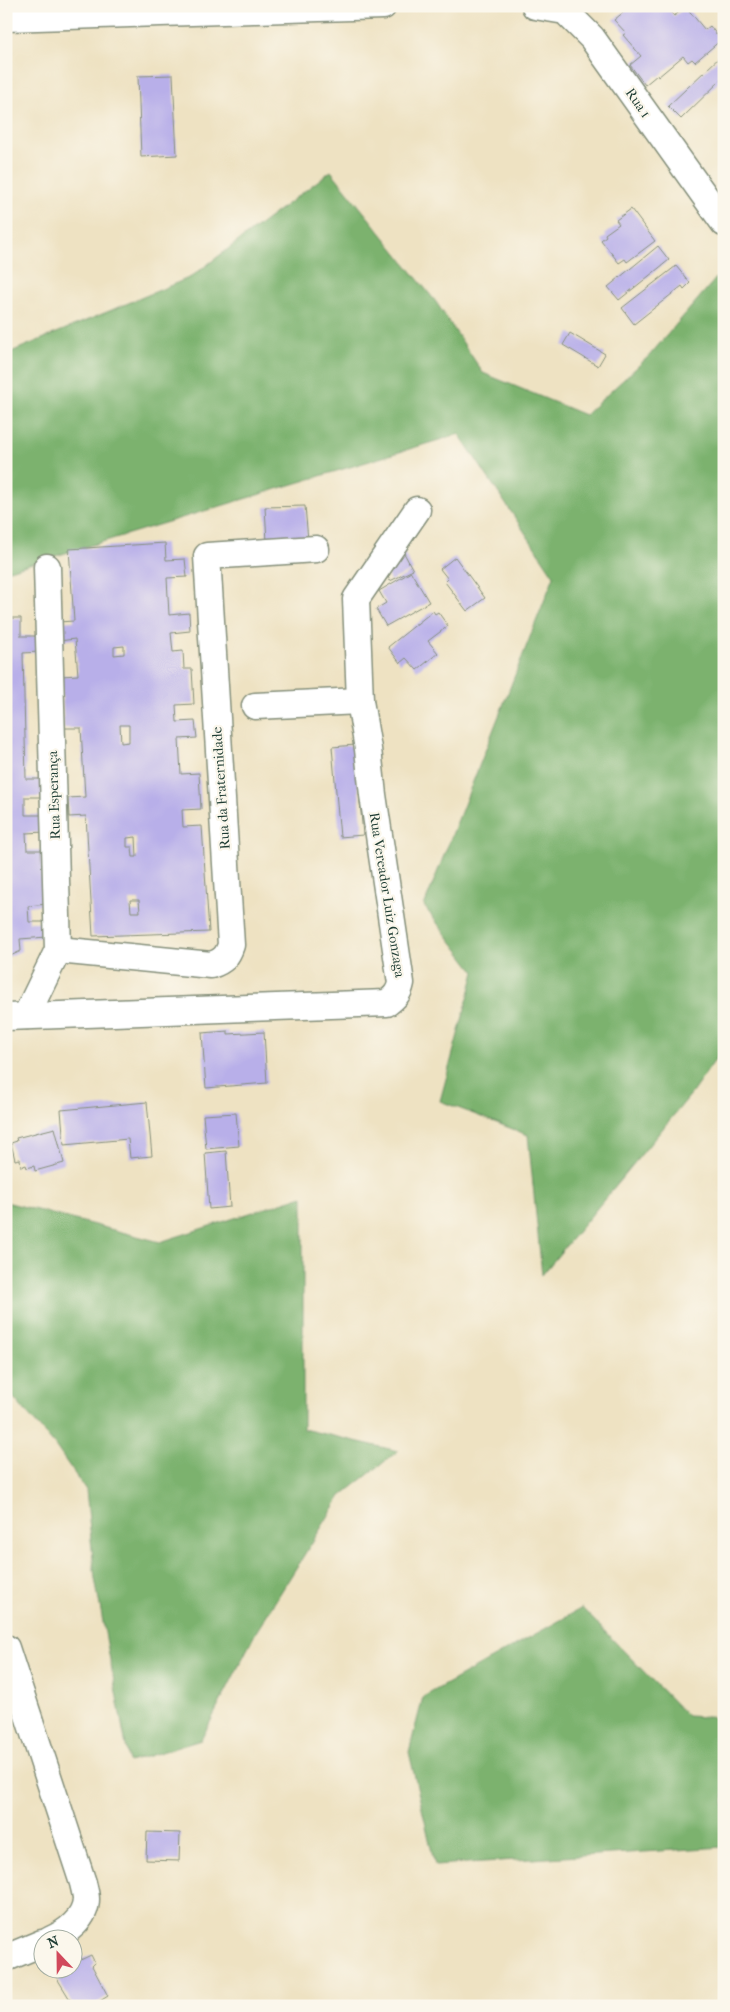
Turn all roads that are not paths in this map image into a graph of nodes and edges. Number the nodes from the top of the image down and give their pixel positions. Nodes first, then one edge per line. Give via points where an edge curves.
1 (383, 6) edge
2 (535, 6) edge
3 (6, 18) edge
4 (724, 223) edge
5 (417, 510) dead end
6 (316, 549) dead end
7 (47, 567) dead end
8 (360, 701) junction
9 (255, 706) dead end
10 (58, 950) junction
11 (16, 1017) edge
12 (6, 1648) edge
13 (67, 1930) edge
14 (32, 1947) edge
15 (6, 1958) edge

1 - 3 street
2 - 4 street, Rua 1 via 565,11 592,38
5 - 8 street, Rua Vereador Luiz Gonzaga via 356,599
6 - 10 street, Rua da Fraternidade via 207,556 231,945 227,956 211,965
7 - 10 street, Rua Esperança
8 - 9 street
8 - 11 street, Rua Vereador Luiz Gonzaga via 401,984 395,998 387,1003
10 - 11 street, Rua Esperança
12 - 13 street via 84,1884 84,1910
14 - 15 street

